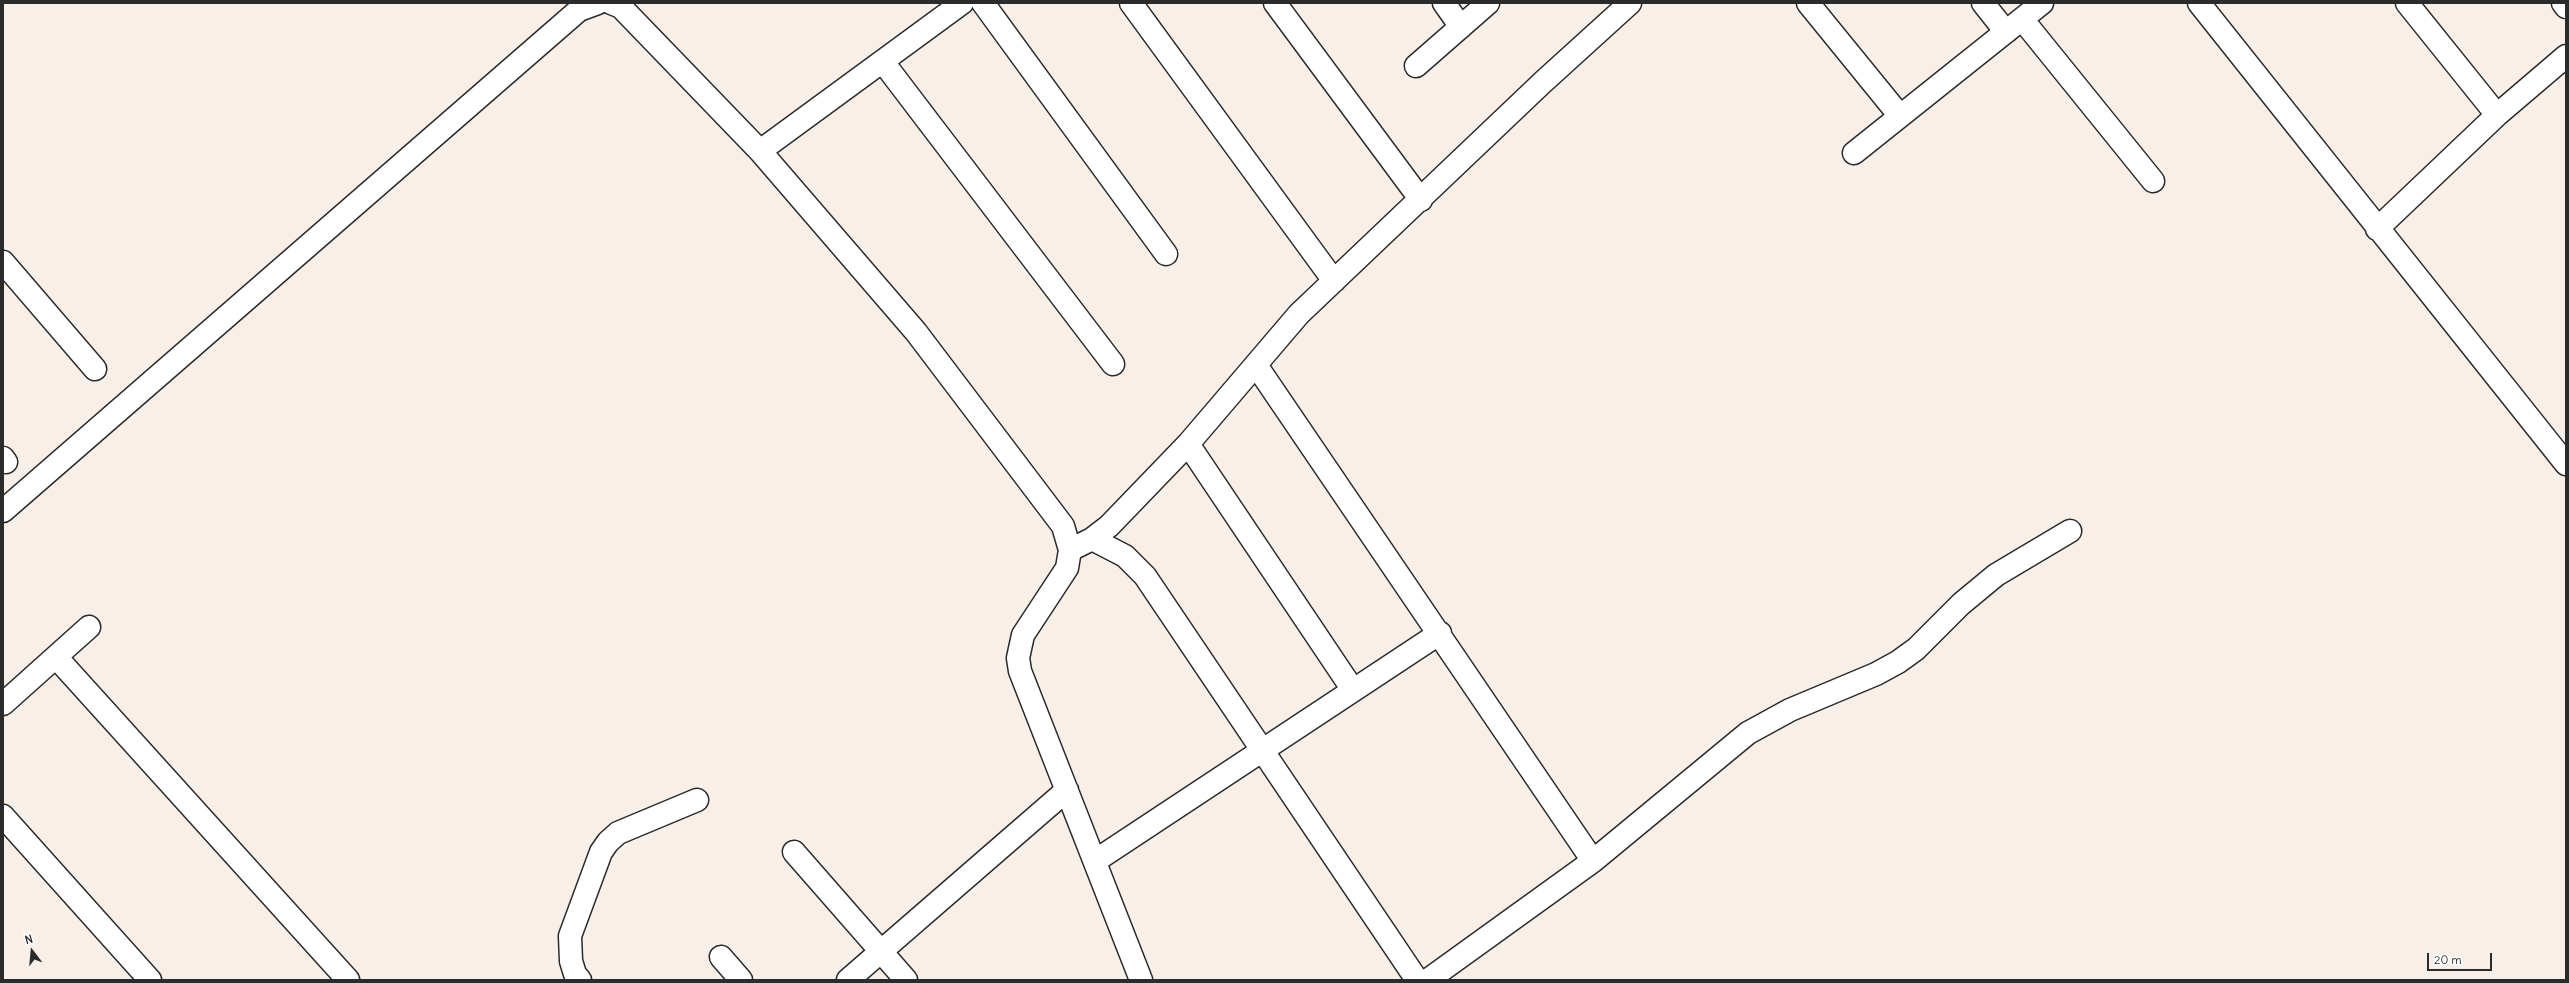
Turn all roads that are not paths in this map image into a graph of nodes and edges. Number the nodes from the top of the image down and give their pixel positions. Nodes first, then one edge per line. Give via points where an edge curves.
1 (598, 3) edge
2 (611, 3) edge
3 (962, 3) edge
4 (983, 3) edge
5 (1131, 3) edge
6 (1276, 3) edge
7 (1444, 3) edge
8 (1488, 3) edge
9 (1630, 3) edge
10 (1808, 3) edge
11 (1983, 3) edge
12 (2042, 3) edge
13 (2199, 3) edge
14 (2407, 3) edge
15 (2563, 3) edge
16 (2566, 7) edge
17 (2014, 25) junction
18 (1461, 27) junction
19 (2566, 56) edge
20 (883, 62) junction
21 (1416, 66) dead end
22 (2498, 115) junction
23 (1900, 116) junction
24 (760, 151) junction
25 (1854, 153) dead end
26 (2153, 181) dead end
27 (1421, 200) junction
28 (2378, 229) junction
29 (1166, 254) dead end
30 (3, 262) edge
31 (1334, 281) junction
32 (1112, 364) dead end
33 (1256, 365) junction
34 (95, 369) dead end
35 (1188, 444) junction
36 (2566, 464) edge
37 (3, 511) edge
38 (2070, 531) dead end
39 (1092, 539) junction
40 (1070, 550) junction
41 (89, 627) dead end
42 (1440, 633) junction
43 (56, 657) junction
44 (1353, 690) junction
45 (3, 704) edge
46 (1263, 750) junction
47 (1067, 790) junction
48 (696, 800) dead end
49 (3, 816) edge
50 (794, 852) dead end
51 (1593, 860) junction
52 (1095, 861) junction
53 (882, 952) junction
54 (721, 957) dead end
55 (150, 980) edge
56 (348, 980) edge
57 (580, 980) edge
58 (741, 980) edge
59 (848, 980) edge
60 (906, 980) edge
61 (1140, 980) edge
62 (1417, 980) edge
63 (1428, 980) edge

1 - 37 street via 579,10
2 - 24 street via 621,7
3 - 20 street
4 - 29 street
5 - 31 street
6 - 27 street
7 - 18 street
8 - 18 street
9 - 27 street via 1542,82
10 - 23 street
11 - 17 street
12 - 17 street
13 - 28 street
14 - 22 street
15 - 16 street
17 - 23 street
17 - 26 street
18 - 21 street
19 - 22 street
20 - 24 street
20 - 32 street
22 - 28 street
23 - 25 street
24 - 40 street via 916,332 1063,526
27 - 31 street
28 - 36 street
30 - 34 street
31 - 33 street via 1299,314
33 - 35 street
33 - 42 street
35 - 39 street via 1109,526
35 - 44 street
38 - 51 street via 1996,575 1960,604 1916,648 1898,662 1876,674 1790,710 1748,733
39 - 40 street
39 - 46 street via 1125,556 1145,576
40 - 47 street via 1068,568 1023,635 1018,658 1020,671
41 - 43 street
42 - 44 street
42 - 51 street
43 - 45 street
43 - 56 street
44 - 46 street
46 - 52 street
46 - 62 street
47 - 52 street
47 - 53 street
48 - 57 street via 618,833 601,852 570,936 571,961
49 - 55 street
50 - 53 street
51 - 63 street
52 - 61 street
53 - 59 street
53 - 60 street
54 - 58 street

